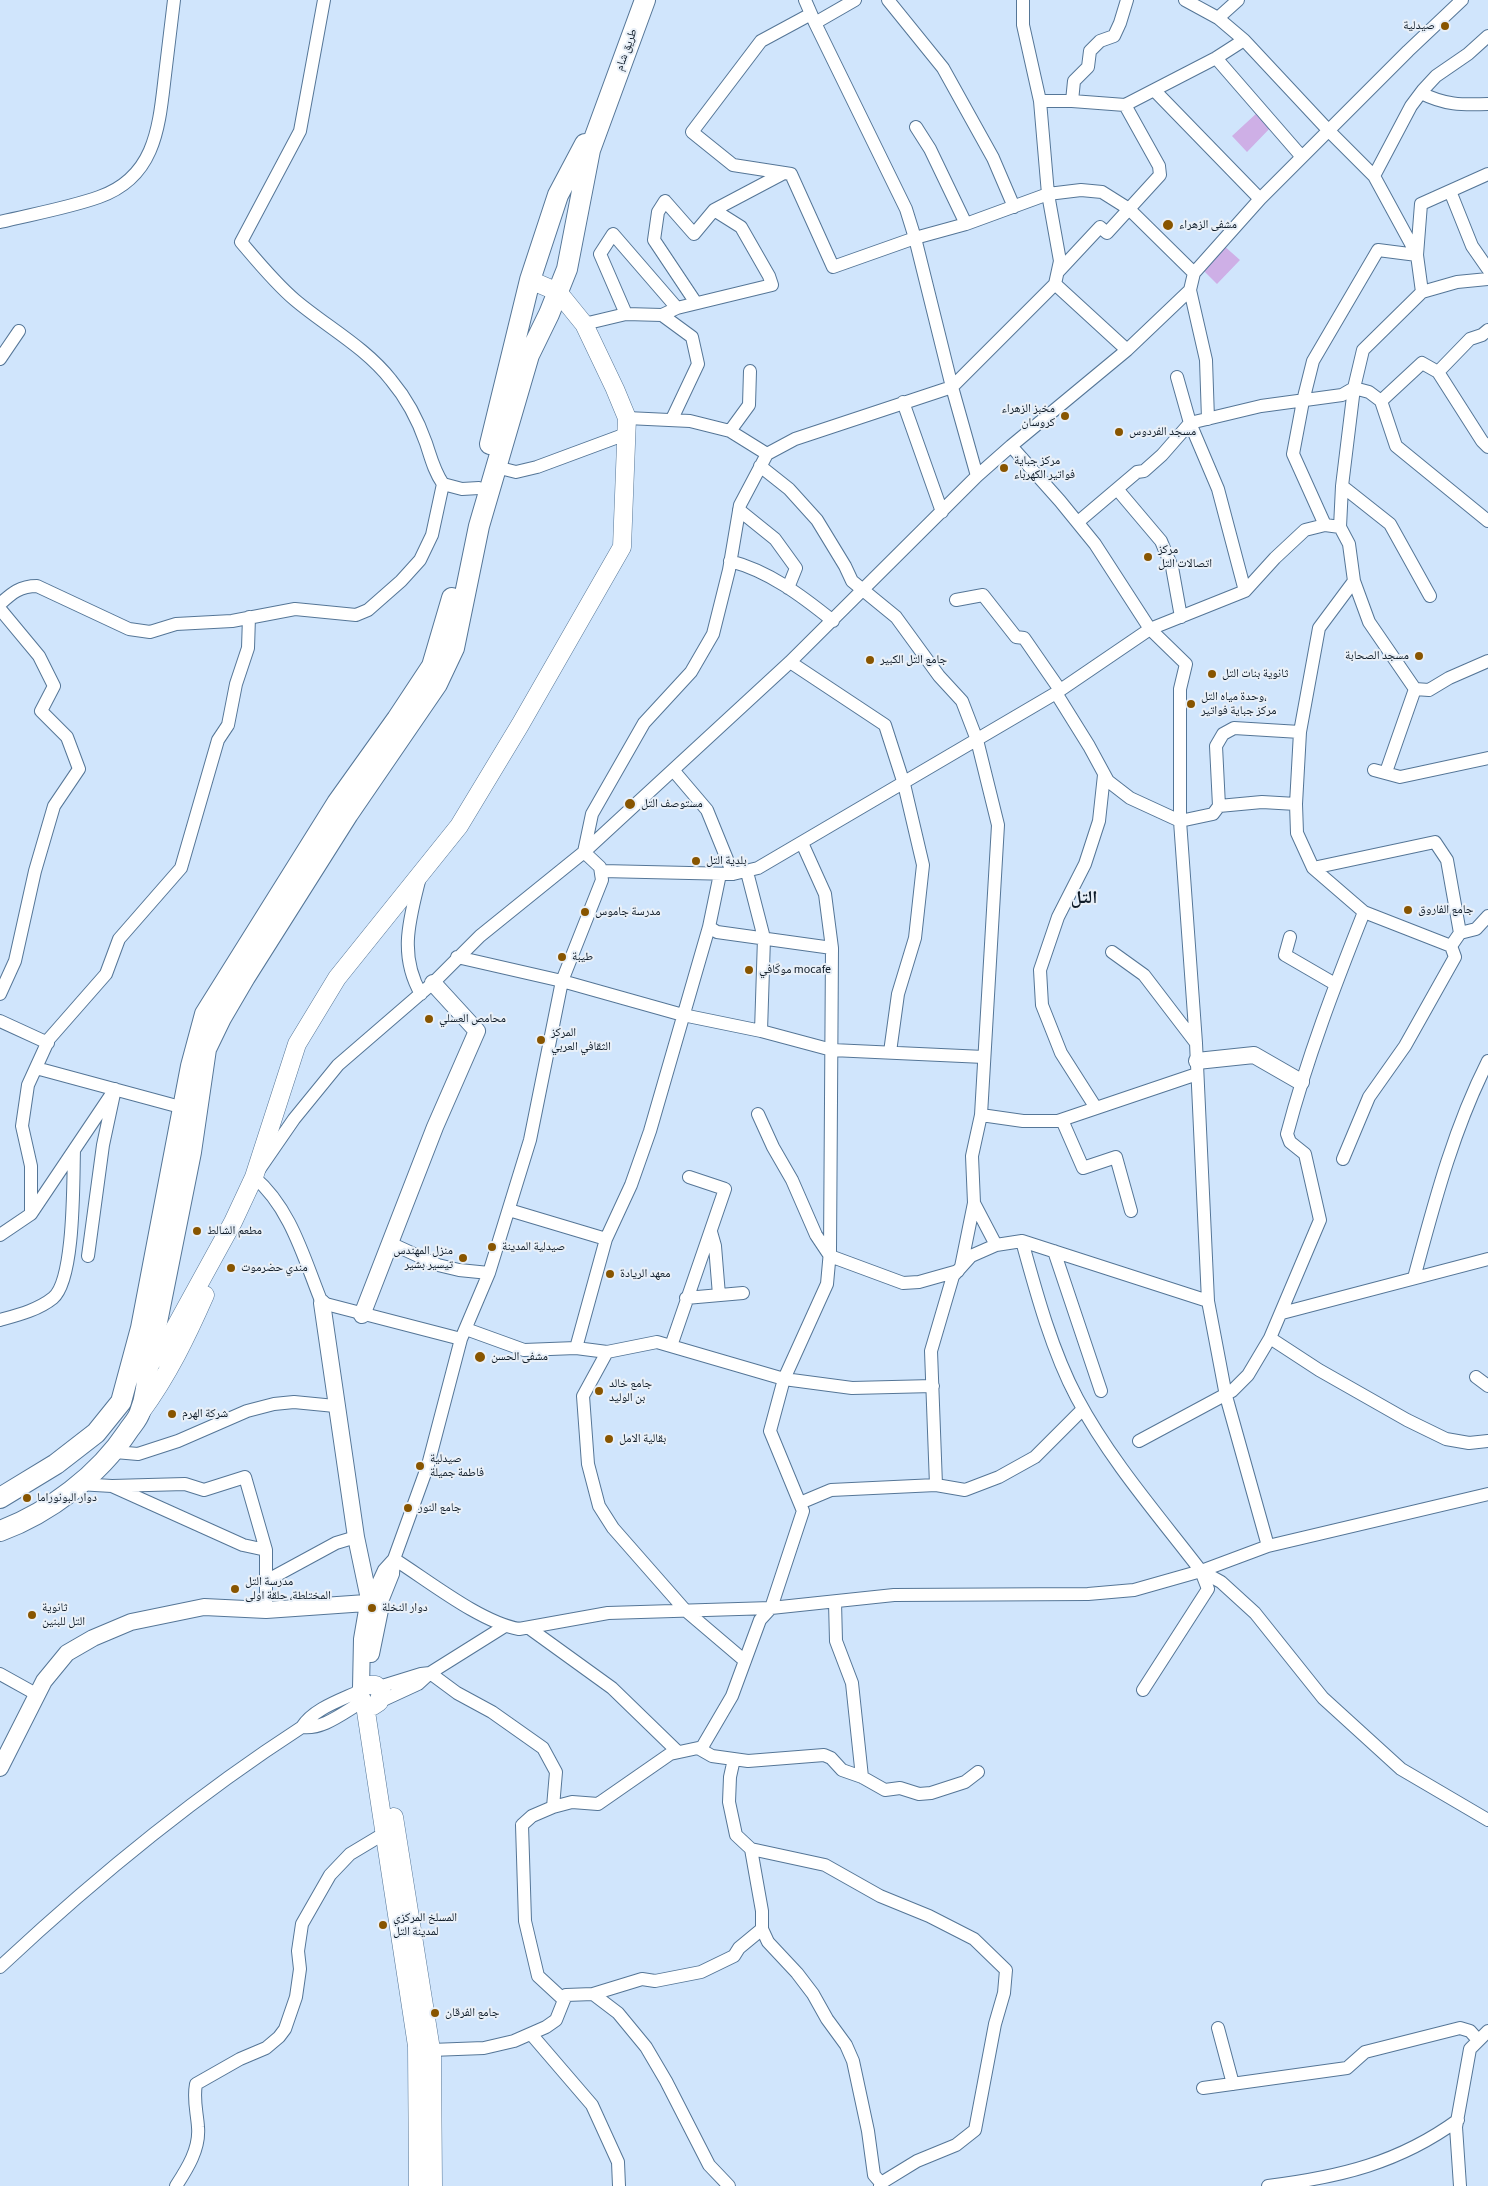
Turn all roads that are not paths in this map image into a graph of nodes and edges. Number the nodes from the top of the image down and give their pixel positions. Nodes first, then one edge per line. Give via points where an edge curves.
1 (174, 0) edge
2 (324, 0) edge
3 (645, 0) edge
4 (806, 0) edge
5 (855, 0) edge
6 (888, 0) edge
7 (1022, 0) edge
8 (1127, 0) edge
9 (1238, 0) edge
10 (1462, 0) edge
11 (1192, 2) edge
12 (813, 18) junction
13 (1218, 18) junction
14 (1488, 36) edge
15 (1244, 40) junction
16 (1216, 58) junction
17 (1155, 91) junction
18 (1421, 93) junction
19 (608, 100) junction
20 (1040, 101) junction
21 (1072, 101) junction
22 (1488, 104) edge
23 (1125, 105) junction
24 (916, 127) dead end
25 (1329, 131) junction
26 (1302, 157) junction
27 (784, 173) junction
28 (1488, 174) edge
29 (1374, 176) junction
30 (1450, 191) junction
31 (1048, 194) junction
32 (1260, 199) junction
33 (1014, 207) junction
34 (1128, 209) junction
35 (714, 210) junction
36 (0, 222) edge
37 (966, 224) junction
38 (915, 238) junction
39 (1417, 255) junction
40 (1488, 269) edge
41 (1194, 273) junction
42 (1056, 279) junction
43 (1488, 279) edge
44 (530, 280) junction
45 (1190, 290) junction
46 (558, 292) junction
47 (1422, 292) junction
48 (525, 302) junction
49 (696, 303) junction
50 (677, 308) junction
51 (550, 314) junction
52 (626, 314) junction
53 (662, 315) junction
54 (581, 321) junction
55 (1488, 330) edge
56 (19, 331) dead end
57 (1127, 350) junction
58 (0, 359) edge
59 (750, 371) dead end
60 (1438, 372) junction
61 (1176, 377) dead end
62 (952, 387) junction
63 (1354, 388) junction
64 (1303, 401) junction
65 (1381, 401) junction
66 (904, 402) junction
67 (672, 419) junction
68 (1208, 419) junction
69 (1190, 423) junction
70 (627, 426) junction
71 (730, 431) junction
72 (1486, 441) edge
73 (1011, 446) junction
74 (767, 454) junction
75 (760, 466) junction
76 (496, 467) junction
77 (978, 476) junction
78 (443, 484) junction
79 (1342, 486) junction
80 (478, 488) junction
81 (1117, 489) junction
82 (739, 510) junction
83 (942, 512) junction
84 (1488, 521) edge
85 (1078, 522) junction
86 (1325, 525) junction
87 (1340, 527) junction
88 (730, 561) junction
89 (1354, 581) junction
90 (788, 588) junction
91 (863, 591) junction
92 (1245, 591) junction
93 (1430, 596) dead end
94 (956, 600) dead end
95 (0, 604) edge
96 (0, 609) edge
97 (249, 617) junction
98 (1181, 617) junction
99 (833, 621) junction
100 (1150, 629) junction
101 (1488, 661) edge
102 (790, 662) junction
103 (1415, 689) junction
104 (1058, 692) junction
105 (1300, 732) junction
106 (977, 740) junction
107 (1488, 758) edge
108 (673, 770) junction
109 (1104, 775) junction
110 (904, 784) junction
111 (1296, 804) junction
112 (1219, 806) junction
113 (1180, 821) junction
114 (802, 843) junction
115 (584, 852) junction
116 (1313, 868) junction
117 (602, 871) junction
118 (747, 872) junction
119 (726, 874) junction
120 (420, 877) junction
121 (1364, 912) junction
122 (1488, 916) edge
123 (709, 927) junction
124 (1460, 933) junction
125 (1290, 937) dead end
126 (764, 938) junction
127 (1452, 946) junction
128 (832, 948) junction
129 (1112, 952) dead end
130 (457, 958) junction
131 (562, 982) junction
132 (1335, 984) junction
133 (427, 988) junction
134 (0, 994) edge
135 (683, 1015) junction
136 (0, 1021) edge
137 (761, 1031) junction
138 (48, 1043) junction
139 (1196, 1043) junction
140 (832, 1050) junction
141 (890, 1052) junction
142 (984, 1058) junction
143 (1488, 1061) edge
144 (36, 1068) junction
145 (1197, 1068) junction
146 (1301, 1082) junction
147 (115, 1089) junction
148 (184, 1108) junction
149 (1096, 1108) junction
150 (758, 1114) dead end
151 (981, 1115) junction
152 (1062, 1120) junction
153 (74, 1150) junction
154 (1343, 1159) dead end
155 (254, 1177) junction
156 (688, 1177) dead end
157 (974, 1203) junction
158 (509, 1210) junction
159 (1131, 1211) dead end
160 (31, 1214) junction
161 (233, 1222) junction
162 (711, 1232) junction
163 (0, 1235) edge
164 (606, 1239) junction
165 (1022, 1241) junction
166 (390, 1243) junction
167 (996, 1244) junction
168 (1054, 1251) junction
169 (88, 1256) dead end
170 (830, 1256) junction
171 (1488, 1259) edge
172 (959, 1269) junction
173 (489, 1274) junction
174 (1414, 1278) junction
175 (742, 1294) dead end
176 (719, 1295) junction
177 (686, 1298) junction
178 (1208, 1301) junction
179 (322, 1303) junction
180 (1282, 1313) junction
181 (362, 1315) junction
182 (0, 1320) edge
183 (464, 1334) junction
184 (1270, 1338) junction
185 (671, 1346) junction
186 (576, 1348) junction
187 (606, 1352) junction
188 (148, 1366) junction
189 (1476, 1377) dead end
190 (784, 1378) junction
191 (932, 1386) junction
192 (1488, 1386) edge
193 (1101, 1390) dead end
194 (1226, 1396) junction
195 (122, 1402) junction
196 (335, 1406) junction
197 (1083, 1409) junction
198 (140, 1414) junction
199 (1139, 1441) dead end
200 (1488, 1441) edge
201 (115, 1452) junction
202 (56, 1464) junction
203 (78, 1484) junction
204 (936, 1484) junction
205 (112, 1486) junction
206 (1488, 1494) edge
207 (0, 1498) edge
208 (800, 1504) junction
209 (0, 1531) edge
210 (356, 1538) junction
211 (1268, 1546) junction
212 (266, 1550) junction
213 (394, 1559) junction
214 (1201, 1571) junction
215 (266, 1581) junction
216 (835, 1602) junction
217 (372, 1604) junction
218 (771, 1608) junction
219 (266, 1610) junction
220 (684, 1610) junction
221 (505, 1626) junction
222 (529, 1628) junction
223 (745, 1661) junction
224 (430, 1673) junction
225 (0, 1674) edge
226 (1143, 1690) dead end
227 (36, 1694) junction
228 (369, 1695) junction
229 (701, 1749) junction
230 (678, 1752) junction
231 (734, 1759) junction
232 (0, 1768) edge
233 (978, 1772) dead end
234 (862, 1777) junction
235 (553, 1807) junction
236 (1488, 1820) edge
237 (385, 1833) junction
238 (751, 1849) junction
239 (762, 1929) junction
240 (0, 1967) edge
241 (593, 1994) junction
242 (564, 2000) junction
243 (1218, 2028) dead end
244 (1488, 2031) edge
245 (531, 2034) junction
246 (1478, 2040) junction
247 (431, 2050) junction
248 (1233, 2084) junction
249 (1203, 2088) dead end
250 (1458, 2120) junction
251 (881, 2184) edge
252 (176, 2186) edge
253 (418, 2186) edge
254 (434, 2186) edge
255 (619, 2186) edge
256 (729, 2186) edge
257 (1268, 2186) edge
258 (1460, 2186) edge

1 - 36 street via 160,125 140,168 124,185 100,197
2 - 78 street via 300,131 241,242 295,300 369,356 391,379 410,406 426,442 434,471
3 - 19 main road, طريق شام
4 - 12 street
5 - 12 street
6 - 33 street via 943,68 993,158
7 - 20 street via 1023,24
8 - 21 street via 1114,36 1100,41 1090,51 1088,67 1074,81
9 - 13 street
10 - 25 street
11 - 13 street
12 - 27 street via 761,42 692,132 733,165
12 - 38 street via 906,209
13 - 15 street
14 - 18 street via 1436,76
15 - 16 street
15 - 25 street
16 - 17 street
16 - 26 street
17 - 23 street
17 - 32 street
18 - 22 street via 1458,105
18 - 29 street
19 - 44 main road via 558,194
19 - 46 main road via 590,150 567,269
20 - 21 street
20 - 31 street
21 - 23 street
23 - 34 street via 1159,166 1160,175
24 - 37 street
25 - 26 street
25 - 29 street
26 - 32 street
27 - 35 street
27 - 38 street via 791,174 833,267
28 - 30 street
29 - 39 street
30 - 39 street via 1421,204
30 - 40 street via 1472,246
31 - 33 street
31 - 34 street via 1081,190 1102,192
31 - 42 street via 1060,261
32 - 41 street
33 - 37 street
34 - 41 street
34 - 42 street via 1107,233 1100,228
35 - 49 street via 741,227 772,285
35 - 49 street via 694,234 665,201 658,212 654,240
37 - 38 street
38 - 62 street
39 - 47 street
39 - 64 street via 1378,250 1313,361
41 - 45 street
42 - 57 street
42 - 62 street
43 - 47 street via 1457,282
44 - 46 main road
44 - 48 main road
45 - 57 street
45 - 68 street via 1206,360
46 - 51 main road
46 - 54 main road
47 - 63 street via 1363,350
48 - 51 main road
48 - 80 main road
49 - 50 street
50 - 52 street via 613,234 600,254
50 - 53 street
51 - 54 main road
51 - 76 main road via 529,355
52 - 53 street
52 - 54 street
53 - 67 street via 692,337 698,364
54 - 70 main road via 616,389
55 - 60 street via 1470,339
56 - 58 street
57 - 73 street
59 - 71 street via 749,405
60 - 65 street via 1422,363
60 - 72 street
61 - 69 street
62 - 66 street
62 - 77 street
63 - 64 street via 1342,395
63 - 65 street via 1369,392
63 - 79 street
64 - 68 street via 1261,406
64 - 86 street via 1293,454
65 - 84 street via 1396,446
66 - 74 street via 795,439
66 - 83 street
67 - 70 street
67 - 71 street
68 - 69 street
69 - 81 street via 1162,455
69 - 92 street via 1218,489
70 - 76 street via 537,467 516,472
70 - 120 main road via 622,547 459,826
71 - 74 street
73 - 77 street
73 - 85 street
74 - 75 street
75 - 82 street
75 - 91 street via 789,489 817,520 852,581
76 - 188 main road via 479,526 454,648 438,684 348,814 245,977 206,1049 192,1152
77 - 83 street
78 - 80 street via 462,489
78 - 97 street via 432,535 420,560 368,610 356,615 295,610
79 - 87 street
79 - 93 street via 1390,524
80 - 148 main road via 451,604 432,666 337,803 205,1014
81 - 85 street
81 - 98 street via 1161,541 1172,567
82 - 88 street
82 - 90 street via 775,539 796,568
83 - 91 street
85 - 100 street
86 - 87 street
86 - 92 street via 1305,530
87 - 89 street via 1349,544
88 - 90 street via 750,566
88 - 115 street via 713,634 691,672 644,723 592,814
89 - 103 street via 1369,622
89 - 105 street via 1319,628
90 - 99 street
91 - 99 street
91 - 106 street via 896,617 939,676 962,701
92 - 98 street
94 - 104 street via 983,595 1016,636 1024,638
95 - 97 street via 16,590 37,586 129,629 150,632 176,624
96 - 134 street via 39,656 54,686 41,711 67,737 79,769 54,806 35,871 15,961
97 - 138 street via 248,648 236,684 228,725 218,740 181,868 119,939 106,974
98 - 100 street
99 - 102 street
100 - 104 street
100 - 113 street via 1186,664 1180,689
101 - 103 street via 1429,690
102 - 108 street
102 - 110 street via 885,725
103 - 107 street via 1380,771 1400,777
104 - 106 street
104 - 109 street
105 - 111 street
105 - 112 street via 1234,728 1223,734 1216,746
106 - 110 street
106 - 142 street via 998,825
108 - 115 street
108 - 119 street via 707,810
109 - 113 street via 1130,798
109 - 149 street via 1099,822 1085,864 1058,917 1040,970 1042,1005 1062,1053
110 - 114 street
110 - 141 street via 924,865 915,938 898,994
111 - 112 street via 1262,802
111 - 116 street via 1297,833
112 - 113 street via 1213,814
113 - 139 street
114 - 118 street
114 - 128 street via 825,894
115 - 117 street
115 - 130 street
116 - 121 street
116 - 124 street via 1435,842 1447,860
117 - 119 street
117 - 131 street via 602,880
118 - 119 street
118 - 126 street
119 - 123 street
120 - 133 street via 408,929 408,955 414,981
120 - 155 main road via 337,978 297,1044
121 - 127 street
121 - 132 street
122 - 124 street via 1476,929
123 - 126 street via 717,932
123 - 135 street
124 - 127 street
125 - 132 street via 1285,955
126 - 128 street
126 - 137 street
127 - 154 street via 1455,957 1405,1046 1370,1097
128 - 140 street
129 - 139 street via 1144,975
130 - 131 street
130 - 133 street
131 - 135 street
131 - 158 street via 530,1140
132 - 146 street
133 - 155 street via 338,1065 294,1119
133 - 166 street via 477,1031
135 - 137 street
135 - 164 street via 642,1158
136 - 138 street
137 - 140 street
138 - 144 street
139 - 145 street
140 - 141 street
140 - 170 street
141 - 142 street
142 - 151 street
143 - 174 street via 1470,1096 1443,1169
144 - 147 street
144 - 160 street via 28,1085 22,1126 31,1166
145 - 146 street via 1254,1055
145 - 149 street
145 - 178 street
146 - 180 street via 1287,1134 1290,1142 1305,1154 1320,1220 1287,1294
147 - 148 street
147 - 153 street
147 - 169 street via 103,1144
148 - 195 main road via 141,1328
149 - 152 street
150 - 170 street via 816,1235
151 - 152 street via 1023,1121
151 - 157 street via 972,1156
152 - 159 street via 1083,1168 1116,1157
153 - 160 street
153 - 182 street via 72,1231 64,1280 55,1297 27,1312
155 - 161 main road
155 - 179 street via 284,1213
156 - 162 street via 725,1188
157 - 167 street
157 - 172 street
158 - 164 street
158 - 173 street
160 - 163 street
161 - 188 main road via 166,1344
161 - 198 main road via 185,1343
162 - 176 street
162 - 177 street
164 - 186 street
165 - 167 street
165 - 168 street
165 - 197 street via 1055,1345
166 - 173 street via 438,1265
166 - 181 street
167 - 172 street via 971,1256
168 - 178 street
168 - 193 street
170 - 172 street via 903,1283 919,1282
170 - 190 street via 827,1284
171 - 174 street
172 - 191 street via 953,1276 931,1351
173 - 183 street
174 - 180 street
175 - 176 street
176 - 177 street
177 - 185 street
178 - 194 street
179 - 181 street
179 - 196 street via 334,1378
180 - 184 street
181 - 183 street
183 - 186 street via 524,1350
183 - 213 street via 428,1465
184 - 194 street via 1248,1375
184 - 200 street via 1335,1379 1446,1439
185 - 187 street via 657,1342
185 - 190 street
186 - 187 street
187 - 220 street via 583,1396 588,1464 599,1506 613,1528
188 - 195 main road
188 - 198 main road via 147,1390
189 - 192 street
190 - 191 street via 852,1388
190 - 208 street via 770,1431
191 - 204 street
194 - 199 street
194 - 211 street
195 - 202 main road via 96,1433
196 - 201 street via 294,1402 274,1404 247,1411 138,1454
196 - 210 street
197 - 204 street via 1035,1457 999,1477 965,1490
197 - 214 street via 1100,1438
198 - 201 main road
201 - 203 main road
202 - 203 main road
202 - 207 main road
203 - 205 street
203 - 209 main road via 46,1508
204 - 208 street via 831,1490
205 - 212 street via 242,1545
205 - 212 street via 185,1484 204,1490 245,1477
206 - 211 street
208 - 218 street via 803,1511
210 - 215 street via 336,1543
210 - 217 street
211 - 214 street
212 - 215 street
213 - 217 street via 394,1570
213 - 221 street via 481,1615
214 - 216 street via 1134,1590 1088,1594 894,1595
214 - 226 street via 1208,1589
214 - 236 street via 1221,1582 1255,1613 1323,1698 1401,1769
215 - 219 street
216 - 218 street
216 - 234 street via 836,1641 852,1683
217 - 219 street
217 - 228 street
218 - 220 street
218 - 223 street via 760,1620
219 - 227 street via 204,1607 131,1622 68,1653
220 - 222 street via 608,1613
220 - 223 street
221 - 222 street
221 - 224 street
222 - 230 street via 612,1688
223 - 229 street via 732,1696
224 - 228 street via 418,1684
224 - 235 street via 543,1748 556,1772
225 - 227 street
227 - 232 street
228 - 237 main road
228 - 240 street via 318,1712 302,1727 246,1763 104,1873
228 - 247 main road
229 - 230 street
229 - 231 street via 712,1756
230 - 235 street via 670,1754 598,1804 572,1802
231 - 234 street via 774,1760 824,1755 842,1770
231 - 238 street via 730,1802 736,1835
233 - 234 street via 965,1782 919,1794 900,1788 885,1790
235 - 242 street via 532,1816 522,1825 525,1921 538,1976
237 - 252 street via 350,1854 330,1874 302,1924 296,1997 279,2037 266,2048 196,2084 198,2144
237 - 253 main road via 417,2046
238 - 239 street
238 - 251 street via 826,1865 880,1896 974,1939 1006,1970 975,2130 956,2145 917,2161
239 - 241 street via 734,1956 701,1972 655,1982 642,1980
239 - 251 street via 768,1942 813,1994 853,2061 874,2175
241 - 242 street via 566,1994
241 - 256 street via 618,2013 646,2047 710,2164
242 - 245 street via 556,2020
243 - 248 street
244 - 246 street
245 - 247 street via 484,2048
245 - 255 street via 592,2105 618,2162
246 - 248 street via 1470,2031 1460,2028 1365,2052 1347,2068
246 - 250 street via 1470,2049
247 - 254 main road
248 - 249 street
250 - 257 street via 1411,2149 1359,2170 1318,2180
250 - 258 street

